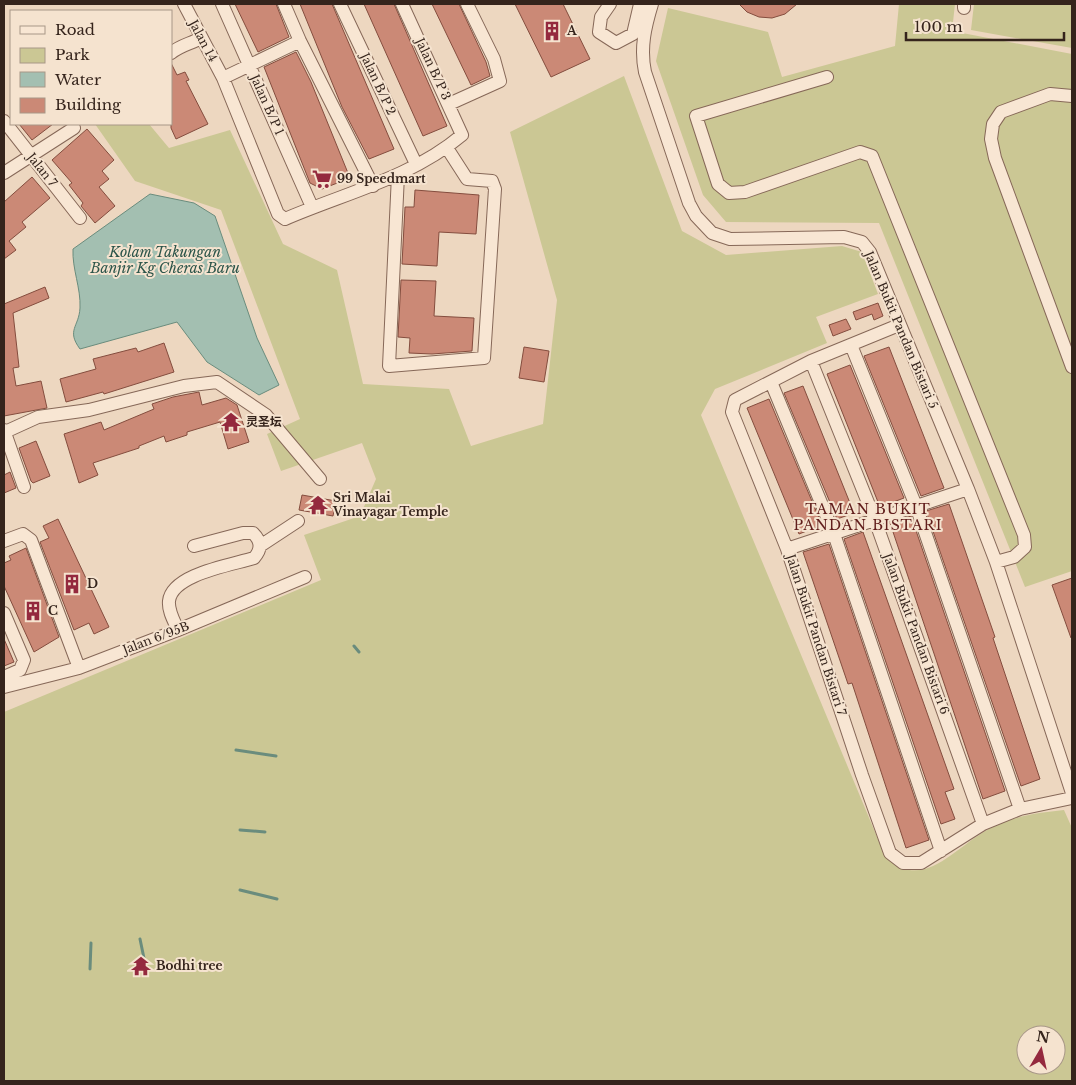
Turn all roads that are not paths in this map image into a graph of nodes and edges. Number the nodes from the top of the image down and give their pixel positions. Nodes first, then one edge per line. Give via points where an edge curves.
1 (184, 4) edge
2 (222, 4) edge
3 (284, 4) edge
4 (340, 4) edge
5 (402, 4) edge
6 (467, 4) edge
7 (610, 4) edge
8 (640, 4) edge
9 (652, 4) edge
10 (201, 38) junction
11 (300, 41) junction
12 (172, 52) edge
13 (250, 66) junction
14 (827, 77) dead end
15 (222, 78) junction
16 (1072, 96) edge
17 (450, 104) junction
18 (4, 121) edge
19 (74, 128) dead end
20 (447, 148) junction
21 (31, 156) junction
22 (416, 164) junction
23 (4, 173) edge
24 (398, 175) junction
25 (373, 186) junction
26 (312, 207) junction
27 (80, 218) dead end
28 (899, 325) junction
29 (851, 345) junction
30 (811, 361) junction
31 (1072, 367) edge
32 (771, 382) junction
33 (4, 431) edge
34 (320, 479) dead end
35 (24, 487) dead end
36 (968, 489) junction
37 (916, 506) junction
38 (875, 520) junction
39 (298, 521) dead end
40 (834, 534) junction
41 (4, 542) edge
42 (194, 546) dead end
43 (260, 546) junction
44 (787, 549) junction
45 (996, 562) junction
46 (305, 577) dead end
47 (4, 613) edge
48 (178, 630) junction
49 (79, 668) junction
50 (4, 676) edge
51 (4, 687) edge
52 (1072, 793) edge
53 (1072, 798) edge
54 (1020, 809) junction
55 (983, 824) junction
56 (941, 851) junction

1 - 10 street, Jalan 14
2 - 13 street, Jalan B/P 1
3 - 11 street
4 - 22 street, Jalan B/P 2
5 - 17 street, Jalan B/P 3
6 - 17 street via 494,59 500,82
7 - 8 street via 601,17 600,32 616,43 634,34
9 - 28 street, Jalan Bukit Pandan Bistari 5 via 643,38 645,72 689,203 700,222 712,233 730,239 836,236 862,242 870,252
10 - 12 street via 182,44
10 - 15 street, Jalan 14
11 - 13 street
11 - 25 street
13 - 15 street
13 - 26 street, Jalan B/P 1
14 - 45 street via 696,116 718,184 729,193 745,192 860,152 872,156 1024,535 1024,547 1014,557
15 - 26 street, Jalan 14 via 278,214 285,219
16 - 31 street via 1050,94 1000,112 993,124 991,139 995,158
17 - 20 street, Jalan B/P 3 via 462,136
18 - 21 street, Jalan 7
19 - 21 street
20 - 22 street
20 - 24 street via 467,179 492,181 494,189 484,358 390,366
21 - 23 street
21 - 27 street, Jalan 7
22 - 24 street
24 - 25 street
25 - 26 street
28 - 29 street, Jalan Bukit Pandan Bistari 7
28 - 36 street, Jalan Bukit Pandan Bistari 5
29 - 30 street, Jalan Bukit Pandan Bistari 7
29 - 37 street
30 - 32 street, Jalan Bukit Pandan Bistari 7
30 - 38 street, Jalan Bukit Pandan Bistari 6
32 - 40 street
32 - 44 street, Jalan Bukit Pandan Bistari 7 via 735,400 732,412
33 - 34 street via 38,417 89,410 184,386 217,382 266,415
33 - 35 street
36 - 37 street
36 - 45 street, Jalan Bukit Pandan Bistari 5
37 - 38 street
37 - 54 street
38 - 40 street
38 - 55 street, Jalan Bukit Pandan Bistari 6
39 - 43 street
40 - 44 street
40 - 56 street
41 - 49 street via 23,534 31,540
42 - 43 street via 243,533 253,533
43 - 48 street via 254,558 186,578 174,589 169,608
44 - 56 street, Jalan Bukit Pandan Bistari 7 via 890,853 903,863 915,864 929,860
45 - 52 street, Jalan Bukit Pandan Bistari 5
46 - 48 street, Jalan 6/95B
47 - 50 street via 24,660 20,670
48 - 49 street, Jalan 6/95B
49 - 51 street, Jalan 6/95B
53 - 54 street, Jalan Bukit Pandan Bistari 7
54 - 55 street, Jalan Bukit Pandan Bistari 7
55 - 56 street, Jalan Bukit Pandan Bistari 7

